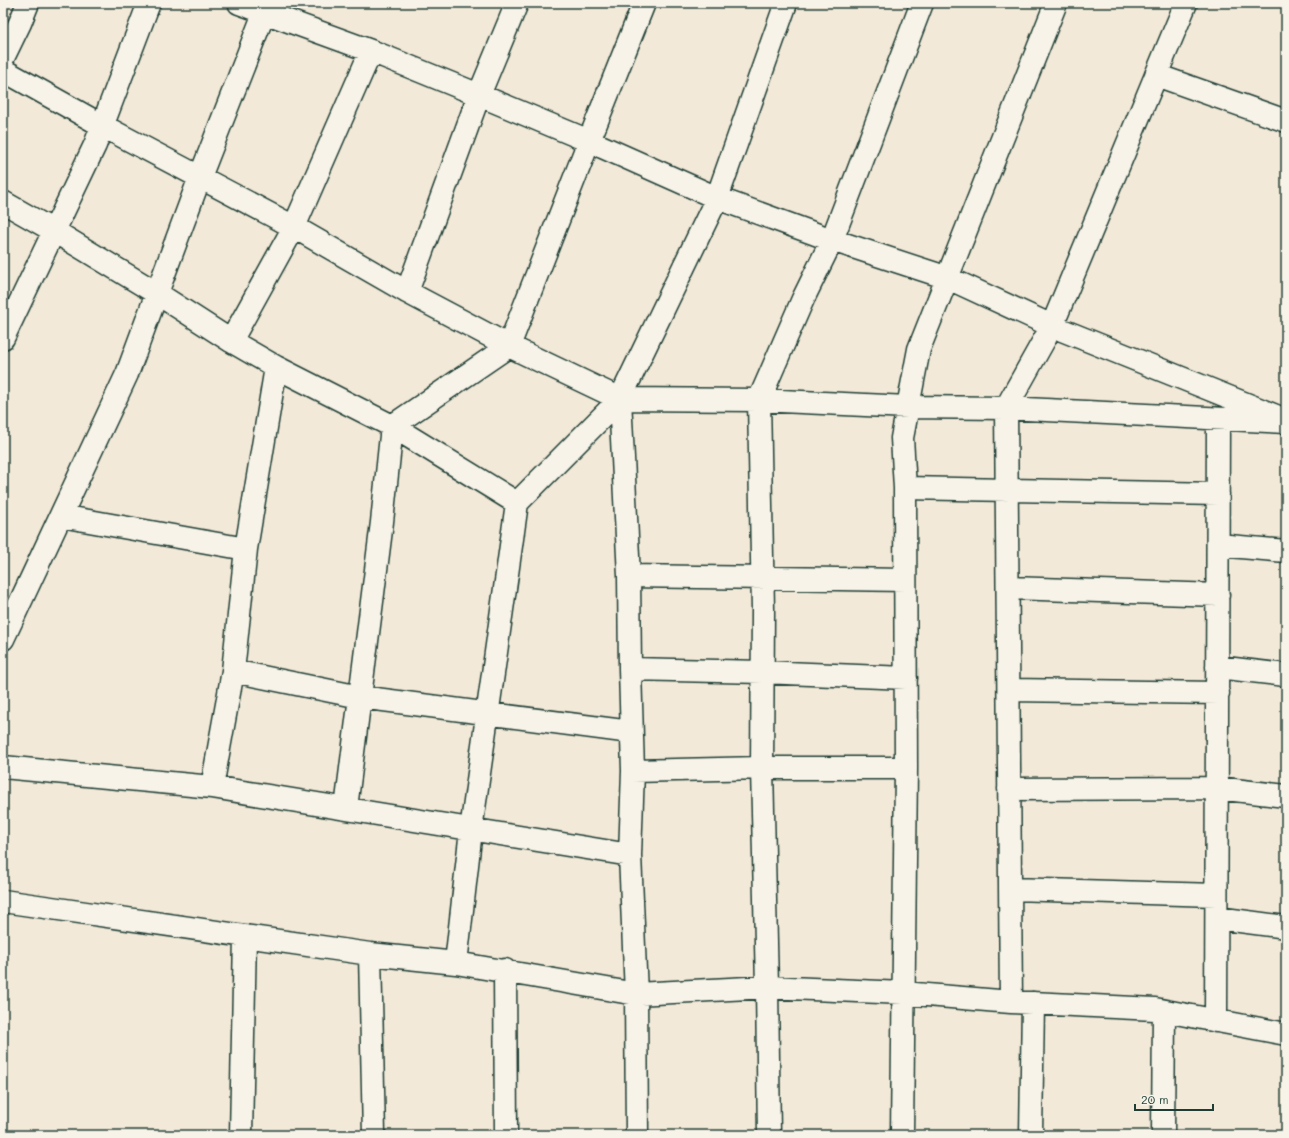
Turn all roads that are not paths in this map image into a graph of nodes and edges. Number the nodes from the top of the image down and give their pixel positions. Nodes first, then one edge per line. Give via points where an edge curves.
1 (28, 3) edge
2 (149, 3) edge
3 (239, 3) edge
4 (517, 3) edge
5 (644, 3) edge
6 (786, 3) edge
7 (922, 3) edge
8 (1056, 3) edge
9 (1186, 3) edge
10 (267, 7) edge
11 (371, 51) junction
12 (3, 58) edge
13 (3, 70) edge
14 (1156, 75) junction
15 (479, 95) junction
16 (1286, 121) edge
17 (103, 126) junction
18 (589, 141) junction
19 (200, 177) junction
20 (717, 198) junction
21 (3, 202) edge
22 (294, 227) junction
23 (54, 231) junction
24 (832, 240) junction
25 (948, 278) junction
26 (407, 292) junction
27 (158, 294) junction
28 (1052, 326) junction
29 (3, 338) edge
30 (232, 341) junction
31 (509, 346) junction
32 (276, 367) junction
33 (620, 399) junction
34 (759, 400) junction
35 (908, 407) junction
36 (1006, 408) junction
37 (1218, 419) junction
38 (1286, 421) edge
39 (392, 426) junction
40 (905, 488) junction
41 (1007, 489) junction
42 (1218, 494) junction
43 (517, 503) junction
44 (61, 516) junction
45 (1218, 545) junction
46 (246, 549) junction
47 (1286, 551) edge
48 (629, 576) junction
49 (762, 579) junction
50 (905, 580) junction
51 (1008, 588) junction
52 (1218, 595) junction
53 (3, 639) edge
54 (1217, 667) junction
55 (630, 669) junction
56 (233, 672) junction
57 (762, 672) junction
58 (1286, 675) edge
59 (906, 678) junction
60 (1009, 690) junction
61 (1218, 693) junction
62 (360, 698) junction
63 (487, 714) junction
64 (632, 732) junction
65 (3, 767) edge
66 (762, 768) junction
67 (906, 768) junction
68 (632, 771) junction
69 (212, 787) junction
70 (1217, 788) junction
71 (1009, 789) junction
72 (1286, 796) edge
73 (346, 808) junction
74 (471, 830) junction
75 (630, 855) junction
76 (1010, 889) junction
77 (1216, 895) junction
78 (3, 901) edge
79 (1217, 918) junction
80 (1286, 927) edge
81 (245, 936) junction
82 (370, 954) junction
83 (456, 963) junction
84 (505, 970) junction
85 (767, 987) junction
86 (904, 993) junction
87 (636, 994) junction
88 (1011, 1002) junction
89 (1033, 1003) junction
90 (1164, 1011) junction
91 (1216, 1021) junction
92 (1286, 1034) edge
93 (241, 1135) edge
94 (374, 1135) edge
95 (506, 1135) edge
96 (637, 1135) edge
97 (769, 1135) edge
98 (902, 1135) edge
99 (1030, 1135) edge
100 (1164, 1135) edge

1 - 12 street
2 - 17 street
3 - 10 street
4 - 15 street
5 - 18 street
6 - 20 street
7 - 24 street
8 - 25 street
9 - 14 street
10 - 11 street
10 - 19 street
11 - 15 street
11 - 22 street
13 - 17 street
14 - 16 street
14 - 28 street
15 - 18 street
15 - 26 street
17 - 19 street
17 - 23 street
18 - 20 street
18 - 31 street
19 - 22 street
19 - 27 street
20 - 24 street
20 - 33 street
21 - 23 street
22 - 26 street
22 - 30 street
23 - 27 street
23 - 29 street
24 - 25 street
24 - 34 street
25 - 28 street
25 - 35 street via 919,349
26 - 31 street
27 - 30 street
27 - 44 street via 127,374
28 - 36 street
28 - 38 street
30 - 32 street
31 - 33 street
31 - 39 street
32 - 39 street
32 - 46 street
33 - 34 street
33 - 43 street
33 - 48 street
34 - 35 street
34 - 49 street
35 - 36 street
35 - 40 street via 902,438
36 - 37 street
36 - 41 street
37 - 38 street
37 - 42 street
39 - 43 street
39 - 62 street
40 - 41 street
40 - 50 street
41 - 42 street
41 - 51 street
42 - 45 street
43 - 63 street
44 - 46 street
44 - 53 street
45 - 47 street
45 - 52 street
46 - 56 street
48 - 49 street
48 - 55 street
49 - 50 street
49 - 57 street
50 - 59 street
51 - 52 street
51 - 60 street
52 - 54 street
54 - 58 street
54 - 61 street
55 - 57 street
55 - 64 street
56 - 62 street
56 - 69 street
57 - 59 street
57 - 66 street
59 - 67 street
60 - 61 street
60 - 71 street
61 - 70 street
62 - 63 street
62 - 73 street
63 - 64 street
63 - 74 street
64 - 68 street
65 - 69 street
66 - 67 street
66 - 68 street
66 - 85 street
67 - 86 street
68 - 75 street
69 - 73 street
70 - 71 street
70 - 72 street
70 - 77 street
71 - 76 street
73 - 74 street
74 - 75 street
74 - 83 street
75 - 87 street
76 - 77 street
76 - 88 street
77 - 79 street
78 - 81 street
79 - 80 street
79 - 91 street
81 - 82 street
81 - 93 street
82 - 83 street
82 - 94 street
83 - 84 street
84 - 87 street
84 - 95 street
85 - 86 street
85 - 87 street
85 - 97 street
86 - 88 street
86 - 98 street
87 - 96 street
88 - 89 street
89 - 90 street
89 - 99 street
90 - 91 street
90 - 100 street
91 - 92 street

